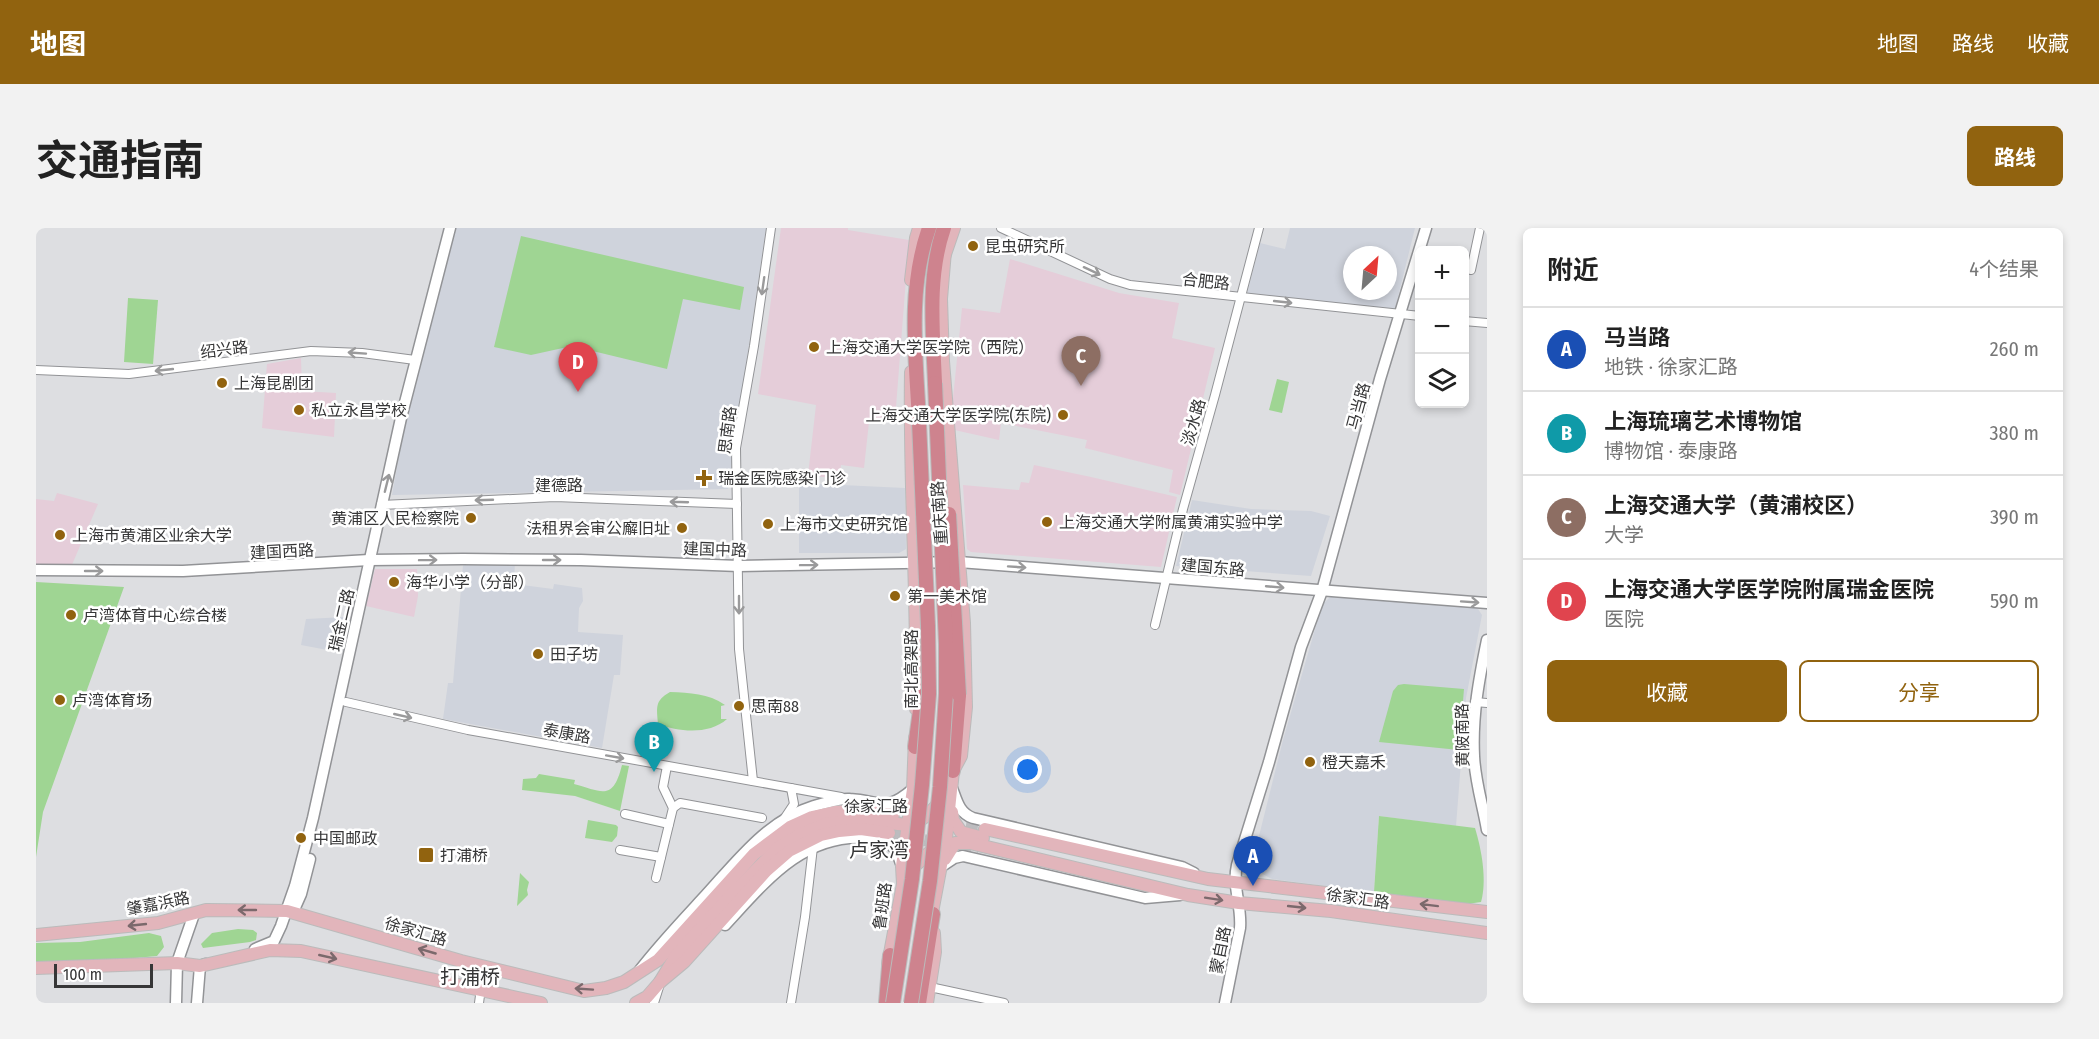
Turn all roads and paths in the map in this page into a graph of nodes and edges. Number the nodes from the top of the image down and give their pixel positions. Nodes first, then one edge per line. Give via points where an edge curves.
1 (450, 228) edge
2 (457, 228) edge
3 (771, 228) edge
4 (919, 228) edge
5 (929, 228) edge
6 (944, 228) edge
7 (954, 228) edge
8 (1001, 228) edge
9 (1258, 228) edge
10 (1426, 228) edge
11 (1480, 228) edge
12 (1471, 270) dead end
13 (436, 288) junction
14 (1241, 298) junction
15 (1400, 314) junction
16 (1415, 316) edge
17 (1469, 321) edge
18 (1487, 323) edge
19 (415, 360) junction
20 (36, 370) edge
21 (935, 383) junction
22 (919, 422) junction
23 (738, 504) junction
24 (381, 505) junction
25 (369, 560) junction
26 (493, 560) joint
27 (936, 563) junction
28 (738, 566) junction
29 (36, 570) edge
30 (1166, 578) junction
31 (1322, 591) junction
32 (1487, 603) edge
33 (1155, 625) dead end
34 (1487, 640) edge
35 (343, 702) junction
36 (1475, 702) junction
37 (1487, 704) edge
38 (915, 747) junction
39 (667, 766) junction
40 (953, 771) junction
41 (753, 781) junction
42 (951, 787) junction
43 (791, 788) junction
44 (913, 789) junction
45 (848, 798) junction
46 (673, 808) junction
47 (625, 814) dead end
48 (893, 815) dead end
49 (762, 818) dead end
50 (783, 820) junction
51 (669, 824) junction
52 (908, 825) junction
53 (985, 830) tunnel mouth
54 (1487, 830) edge
55 (889, 833) tunnel mouth
56 (971, 835) junction
57 (946, 839) junction
58 (813, 847) junction
59 (620, 850) dead end
60 (978, 851) tunnel mouth
61 (661, 857) junction
62 (902, 866) junction
63 (942, 866) junction
64 (656, 878) dead end
65 (1208, 879) junction
66 (1234, 882) junction
67 (903, 884) junction
68 (1188, 895) junction
69 (1239, 903) junction
70 (290, 912) junction
71 (1487, 912) edge
72 (194, 914) junction
73 (933, 914) junction
74 (1487, 933) edge
75 (36, 935) edge
76 (890, 955) junction
77 (177, 963) junction
78 (200, 966) junction
79 (484, 966) junction
80 (36, 968) edge
81 (638, 972) junction
82 (660, 982) junction
83 (930, 987) junction
84 (480, 990) junction
85 (176, 1003) edge
86 (197, 1003) edge
87 (478, 1003) edge
88 (541, 1003) edge
89 (636, 1003) edge
90 (654, 1003) edge
91 (791, 1003) edge
92 (880, 1003) edge
93 (889, 1003) edge
94 (915, 1003) edge
95 (927, 1003) edge
96 (1004, 1003) edge
97 (1225, 1003) edge

1 - 13 street, 瑞金二路
2 - 13 street via 447,272
3 -> 23 street, 思南路 via 736,448
4 - 27 main road, 重庆南路 via 910,295 911,356
5 - 22 highway, 南北高架路 via 914,300
6 - 21 highway, 南北高架路 via 932,296
7 - 27 main road, 重庆南路 via 945,251 941,310
8 -> 14 street, 合肥路 via 1119,282 1141,288
9 - 14 street, 淡水路
10 - 15 street, 马当路
11 - 12 street
13 - 19 street, 瑞金二路
14 -> 15 street, 合肥路
14 - 30 street, 淡水路
15 - 16 street, 合肥路
15 - 31 street, 马当路
17 - 18 street
19 -> 20 street, 绍兴路 via 311,351 129,374
24 -> 19 street, 瑞金二路
21 - 40 highway, bridge via 945,453 959,694
21 - 94 highway, 南北高架路, bridge via 946,694 940,788
22 - 38 highway, bridge via 915,464 922,696
22 - 93 highway, 南北高架路, bridge via 929,694 918,820
23 -> 24 street, 建德路 via 555,497
23 - 28 street, 思南路
24 - 25 street, 瑞金二路
25 -> 26 street, 建国西路
29 -> 25 street, 建国西路 via 183,571
25 - 35 street, 瑞金二路
26 -> 28 street, 建国中路
28 -> 27 street, 建国中路
27 -> 30 street, 建国东路
27 - 38 main road, 重庆南路 via 916,677
27 - 40 main road, 重庆南路 via 964,623 966,707 961,756
28 -> 41 street, 思南路 via 739,649
30 -> 31 street, 建国东路
30 - 33 street, 淡水路
31 -> 32 street, 建国东路
31 - 66 street, 马当路 via 1301,647
34 - 36 street, 黄陂南路
35 -> 39 street, 泰康路 via 468,730
35 - 70 street, 瑞金二路 via 301,894
36 - 37 street
36 - 54 street, 黄陂南路 via 1474,759
38 - 44 main road, 重庆南路
39 - 41 street, 泰康路
39 - 46 street via 663,787
40 - 42 main road, 重庆南路
41 - 43 street, 泰康路
42 - 52 main road, 徐家汇路 via 923,819
42 - 56 main road via 952,820 961,832
42 - 57 main road, 重庆南路
42 - 65 street via 965,815 1182,867
43 - 45 street, 泰康路
43 - 50 street via 794,804
44 - 45 street, 徐家汇路 via 896,802 882,805
44 - 52 main road, 重庆南路
45 - 50 street, 徐家汇路 via 812,807
46 - 49 street via 680,803
46 - 51 street
47 - 51 street
48 - 81 main road, 徐家汇路 via 836,812 790,828 754,854 657,960
50 - 81 street, 徐家汇路 via 745,851
51 - 61 street
52 - 62 main road, 鲁班路
52 - 82 main road, 徐家汇路 via 860,820 825,824 778,848 677,954
53 - 65 main road, 徐家汇路
55 - 82 main road, 徐家汇路 via 839,831 789,851 766,871 684,963
56 - 57 main road
56 - 65 main road, 徐家汇路 via 1186,880
57 - 63 main road
57 - 67 main road via 910,870
58 - 62 street, 徐家汇路 via 851,837 880,840 896,849
58 - 82 street, 徐家汇路 via 772,874 686,968
58 - 91 street
59 - 61 street
60 - 68 main road via 1139,890
61 - 64 street
62 - 67 main road, 鲁班路
63 - 68 main road, 徐家汇路 via 955,843 970,843
63 - 73 main road
65 - 66 main road, 徐家汇路
66 - 69 street, 马当路
71 -> 66 main road, 徐家汇路
67 - 76 main road, 鲁班路
68 -> 69 main road, 徐家汇路
69 -> 74 main road, 徐家汇路 via 1331,910
69 - 97 street, 蒙自路 via 1240,928
70 -> 72 main road, 肇嘉浜路 via 206,910
70 - 78 street, 瑞金二路 via 274,941 266,946
79 -> 70 main road, 徐家汇路
72 -> 75 main road, 肇嘉浜路 via 158,923
72 - 77 street
73 - 83 main road via 935,952
73 - 94 highway
73 - 94 main road
76 - 92 main road, 鲁班路
76 - 93 highway
77 - 78 main road
77 - 80 main road
77 - 85 street
78 -> 84 main road via 270,950 301,951
78 - 86 street
81 -> 79 main road, 徐家汇路 via 624,982 585,991
79 - 84 street
82 - 89 main road, 徐家汇路
82 - 90 street
83 - 95 main road
83 - 96 street
84 - 87 street
84 - 88 main road

